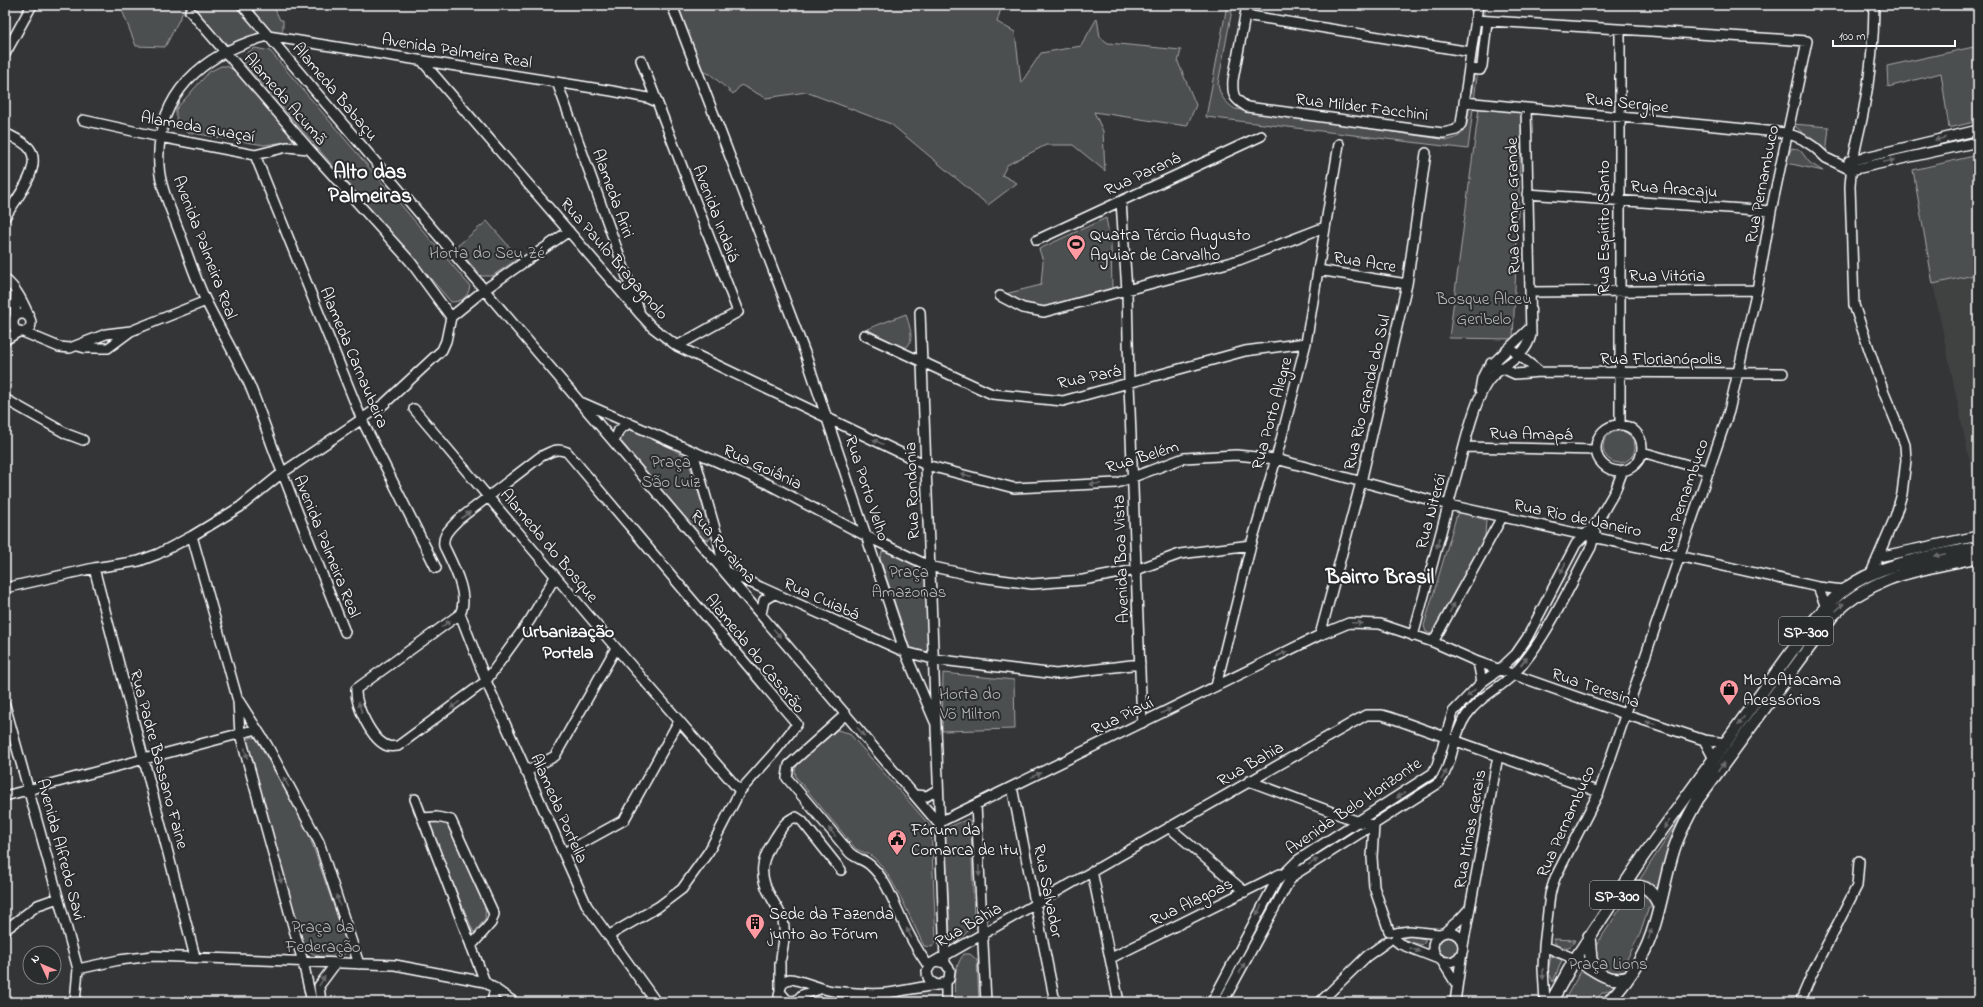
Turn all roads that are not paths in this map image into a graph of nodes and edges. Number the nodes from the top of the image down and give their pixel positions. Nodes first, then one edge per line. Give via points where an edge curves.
1 (32, 5) edge
2 (242, 5) edge
3 (672, 5) edge
4 (1247, 5) edge
5 (1478, 5) edge
6 (1874, 5) edge
7 (190, 11) dead end
8 (1245, 15) junction
9 (1475, 20) junction
10 (1487, 21) junction
11 (1620, 30) junction
12 (268, 36) junction
13 (225, 51) junction
14 (1471, 52) junction
15 (5, 54) edge
16 (641, 60) dead end
17 (423, 62) junction
18 (1469, 69) junction
19 (557, 82) junction
20 (657, 102) junction
21 (1464, 102) junction
22 (1526, 108) junction
23 (1619, 118) junction
24 (83, 120) dead end
25 (1978, 130) edge
26 (5, 133) edge
27 (1787, 133) junction
28 (1261, 136) dead end
29 (160, 137) junction
30 (1978, 142) edge
31 (1339, 144) dead end
32 (309, 149) junction
33 (1426, 153) dead end
34 (255, 155) junction
35 (1853, 159) junction
36 (1839, 165) junction
37 (1851, 170) junction
38 (1527, 194) junction
39 (1120, 201) junction
40 (1619, 201) junction
41 (1771, 211) junction
42 (5, 217) edge
43 (1325, 227) junction
44 (569, 231) junction
45 (1037, 240) dead end
46 (1318, 270) junction
47 (5, 279) edge
48 (1407, 284) junction
49 (484, 290) junction
50 (1757, 290) junction
51 (1127, 291) junction
52 (1618, 291) junction
53 (16, 292) junction
54 (1530, 292) junction
55 (1000, 296) dead end
56 (206, 302) junction
57 (920, 312) dead end
58 (641, 315) junction
59 (451, 317) junction
60 (14, 320) junction
61 (30, 320) junction
62 (1531, 327) junction
63 (21, 331) junction
64 (131, 331) junction
65 (5, 334) edge
66 (864, 335) dead end
67 (5, 340) edge
68 (42, 340) junction
69 (1306, 343) junction
70 (1529, 343) junction
71 (78, 346) junction
72 (678, 346) junction
73 (1509, 348) junction
74 (1519, 356) junction
75 (922, 363) junction
76 (1492, 363) junction
77 (1532, 366) junction
78 (1503, 369) junction
79 (1540, 372) junction
80 (1783, 373) dead end
81 (1619, 374) junction
82 (1737, 374) junction
83 (1129, 384) junction
84 (1480, 395) junction
85 (5, 398) edge
86 (580, 402) junction
87 (414, 409) dead end
88 (613, 416) junction
89 (827, 418) junction
90 (362, 420) junction
91 (629, 423) junction
92 (1620, 425) junction
93 (603, 429) junction
94 (83, 440) dead end
95 (614, 442) junction
96 (1464, 447) junction
97 (1596, 450) junction
98 (693, 452) junction
99 (1642, 452) junction
100 (1276, 459) junction
101 (926, 465) junction
102 (1622, 470) junction
103 (1709, 472) junction
104 (282, 473) junction
105 (1132, 477) junction
106 (1361, 482) junction
107 (490, 497) junction
108 (1449, 505) junction
109 (1502, 517) junction
110 (1596, 524) junction
111 (1584, 535) junction
112 (192, 536) junction
113 (866, 536) junction
114 (1978, 536) edge
115 (1594, 537) junction
116 (1250, 546) junction
117 (1978, 547) edge
118 (1680, 556) junction
119 (1878, 557) junction
120 (1978, 557) edge
121 (929, 566) junction
122 (94, 568) junction
123 (436, 568) dead end
124 (1136, 570) junction
125 (724, 572) junction
126 (1871, 573) junction
127 (555, 577) junction
128 (1818, 587) junction
129 (5, 588) edge
130 (1843, 590) junction
131 (774, 594) junction
132 (1826, 607) junction
133 (460, 614) junction
134 (761, 614) junction
135 (345, 632) dead end
136 (1320, 635) junction
137 (1413, 636) junction
138 (1433, 642) junction
139 (616, 648) junction
140 (905, 652) junction
141 (933, 659) junction
142 (1478, 662) junction
143 (1140, 664) junction
144 (1499, 670) junction
145 (1513, 674) junction
146 (486, 682) junction
147 (1482, 682) junction
148 (1216, 686) junction
149 (238, 700) junction
150 (5, 705) edge
151 (846, 714) junction
152 (1625, 714) junction
153 (679, 721) junction
154 (935, 722) junction
155 (1142, 723) junction
156 (257, 729) junction
157 (240, 734) junction
158 (1444, 736) junction
159 (1704, 740) junction
160 (1456, 741) junction
161 (1726, 742) junction
162 (1498, 756) junction
163 (1714, 759) junction
164 (143, 760) junction
165 (526, 772) junction
166 (1249, 782) junction
167 (1012, 787) junction
168 (30, 789) junction
169 (938, 790) junction
170 (740, 791) junction
171 (1599, 792) junction
172 (915, 795) junction
173 (5, 796) edge
174 (415, 799) dead end
175 (976, 805) junction
176 (422, 818) junction
177 (1359, 822) junction
178 (938, 823) junction
179 (1374, 825) junction
180 (1169, 827) junction
181 (564, 853) junction
182 (1859, 861) dead end
183 (841, 870) dead end
184 (1092, 871) junction
185 (1284, 872) junction
186 (1623, 888) junction
187 (1249, 890) junction
188 (1269, 892) junction
189 (1280, 897) junction
190 (58, 898) junction
191 (1035, 904) junction
192 (1659, 906) junction
193 (1471, 907) junction
194 (5, 930) edge
195 (1442, 933) junction
196 (983, 934) junction
197 (608, 936) junction
198 (1392, 936) junction
199 (1589, 936) junction
200 (945, 940) junction
201 (471, 946) junction
202 (1544, 946) junction
203 (1463, 949) junction
204 (195, 957) junction
205 (1111, 958) junction
206 (1575, 959) junction
207 (1439, 960) junction
208 (303, 962) junction
209 (336, 963) junction
210 (359, 964) junction
211 (936, 964) junction
212 (78, 969) junction
213 (1596, 970) junction
214 (1629, 977) junction
215 (485, 982) junction
216 (800, 982) junction
217 (941, 984) junction
218 (1457, 985) junction
219 (495, 988) junction
220 (910, 988) junction
221 (820, 990) junction
222 (780, 992) junction
223 (798, 999) edge
224 (1217, 1001) edge
225 (76, 1002) edge
226 (312, 1002) edge
227 (321, 1002) edge
228 (492, 1002) edge
229 (514, 1002) edge
230 (656, 1002) edge
231 (778, 1002) edge
232 (946, 1002) edge
233 (986, 1002) edge
234 (1055, 1002) edge
235 (1119, 1002) edge
236 (1320, 1002) edge
237 (1455, 1002) edge
238 (1545, 1002) edge
239 (1551, 1002) edge
240 (1608, 1002) edge
241 (1800, 1002) edge

1 - 15 street
2 - 12 street, Alameda Babaçu
3 - 89 street, Rua Porto Velho via 805,353
4 - 8 street, Rua Milder Facchini
5 - 9 street, Rua Milder Facchini
6 - 35 street via 1874,42
7 - 13 street, Alameda Acumã
8 - 14 street
8 - 21 street, Rua Milder Facchini via 1232,90 1236,100 1247,107 1443,132 1456,130 1461,124
9 - 10 street
9 - 14 street, Rua Milder Facchini
10 - 11 street
10 - 18 street via 1482,66 1480,70
11 - 23 street, Rua Espírito Santo
11 - 27 street, Rua Pernambuco via 1807,41
12 - 13 street, Avenida Palmeira Real
12 - 17 street, Avenida Palmeira Real
12 - 49 street, Alameda Babaçu
13 - 29 street, Avenida Palmeira Real via 203,64 181,86 172,101
13 - 32 street, Alameda Acumã
14 - 18 street, Rua Milder Facchini
16 - 20 street, Avenida Indaiá
17 - 19 street, Avenida Palmeira Real
17 - 44 street, Rua Paulo Bragagnolo
18 - 21 street, Rua Milder Facchini
19 - 20 street, Avenida Palmeira Real via 648,98
19 - 58 street, Alameda Ariri
20 - 72 street, Avenida Indaiá via 738,312
21 - 22 street, Rua Sergipe
22 - 23 street, Rua Sergipe
22 - 38 street, Rua Campo Grande
23 - 27 street, Rua Sergipe
23 - 40 street, Rua Espírito Santo
24 - 29 street, Alameda Guaçaí
25 -> 35 street
26 - 42 street via 29,148 33,166
27 - 36 street, Rua Sergipe via 1802,139
27 - 41 street, Rua Pernambuco
28 - 39 street, Rua Paraná
29 - 34 street, Alameda Guaçaí
29 - 56 street, Avenida Palmeira Real via 160,177
37 -> 30 street
31 - 43 street, Rua Porto Alegre
32 - 34 street, Alameda Guaçaí via 287,147
32 - 59 street, Alameda Acumã via 410,261
33 - 48 street, Rua Rio Grande do Sul
34 - 90 street, Alameda Carnaubeira
35 - 36 street
35 - 37 street
36 - 37 street, Rua Sergipe
37 - 119 street via 1854,305 1884,393 1905,444 1902,494
38 - 40 street, Rua Aracaju
38 - 54 street, Rua Campo Grande
39 - 45 street, Rua Paraná
39 - 51 street, Avenida Boa Vista
40 - 41 street, Rua Aracaju
40 - 52 street, Rua Espírito Santo
41 - 50 street, Rua Pernambuco
43 - 46 street, Rua Porto Alegre
43 - 51 street via 1239,260
44 - 49 street
44 - 58 street, Rua Paulo Bragagnolo
46 - 48 street, Rua Acre
46 - 69 street, Rua Porto Alegre
47 - 53 street
48 - 106 street, Rua Rio Grande do Sul
49 - 59 street
49 - 86 street, Rua Roraima
50 - 52 street, Rua Vitória
50 - 82 street, Rua Pernambuco
51 - 55 street via 1044,312 1023,308
51 - 83 street, Avenida Boa Vista
52 - 54 street, Rua Vitória
52 - 81 street, Rua Espírito Santo
53 - 60 street
53 - 61 street
54 - 62 street, Rua Campo Grande
56 - 64 street
56 - 104 street, Avenida Palmeira Real via 250,386
57 - 75 street, Rua Rondonia
58 - 72 street, Rua Paulo Bragagnolo via 652,327
59 - 90 street via 446,341 437,356 384,404
60 - 61 street via 20,314
60 - 63 street via 15,328
60 - 65 street
61 - 63 street via 28,329
61 - 68 street
62 - 70 street, Rua Campo Grande
62 - 73 street
63 - 67 street
63 - 68 street
64 - 71 street via 106,334
64 - 71 street via 112,346 103,349
66 - 75 street, Rua Pará
68 - 71 street via 60,347
69 - 83 street, Rua Pará via 1245,351
69 - 100 street, Rua Porto Alegre
70 - 74 street
70 - 77 street, Rua Campo Grande
72 - 89 street, Rua Paulo Bragagnolo
73 - 74 street
73 - 76 street, Rua Niterói
74 - 77 street
74 - 78 street, Rua Niterói
75 - 83 street, Rua Pará via 992,394 1063,401
75 - 101 street, Rua Rondonia
76 - 78 street, Rua Florianópolis
76 - 84 street, Rua Niterói via 1482,378
77 - 79 street
78 - 79 street, Rua Florianópolis via 1515,374
78 - 84 street, Rua Niterói via 1489,380
79 - 81 street, Rua Florianópolis
80 - 82 street, Rua Florianópolis
81 - 82 street, Rua Florianópolis
81 - 92 street, Rua Espírito Santo
82 - 103 street, Rua Pernambuco via 1729,411
83 - 105 street, Avenida Boa Vista
84 - 96 street, Rua Niterói
85 - 94 street via 67,434
86 - 88 street, Rua Goiânia
86 - 93 street, Rua Roraima
87 - 107 street, Alameda do Bosque
88 - 91 street, Rua Goiânia
88 - 93 street
101 -> 89 street, Rua Belém
89 - 113 street, Rua Porto Velho
90 - 104 street
90 - 123 street, Alameda Carnaubeira
91 - 95 street via 619,430
91 - 98 street, Rua Goiânia
92 - 97 street via 1603,431
92 - 99 street via 1627,426 1637,433 1641,440
93 - 95 street, Rua Roraima
95 - 125 street, Rua Roraima
96 - 97 street, Rua Amapá
96 - 108 street, Rua Niterói
97 - 102 street via 1605,466 1613,470
98 - 113 street, Rua Goiânia via 768,484
98 - 125 street via 718,539
99 - 102 street via 1631,468
99 - 103 street
100 - 105 street, Rua Belém via 1236,455 1184,458
100 - 106 street, Rua Belém
100 - 116 street, Rua Porto Alegre
105 -> 101 street, Rua Belém via 1117,483 1014,488
101 - 121 street, Rua Rondonia
102 - 110 street, Avenida Belo Horizonte via 1615,491
103 - 118 street, Rua Pernambuco
104 - 112 street via 240,507
104 - 135 street, Avenida Palmeira Real
105 - 124 street, Avenida Boa Vista
106 - 108 street, Rua Belém
106 - 136 street, Rua Rio Grande do Sul
107 - 127 street, Alameda do Bosque
133 -> 107 street via 462,595 454,566 444,546 444,537 458,520
107 - 170 street, Alameda do Casarão via 540,457 554,450 567,452 797,724
108 - 109 street, Rua Rio de Janeiro
108 -> 137 street, Rua Niterói
109 - 111 street, Rua Rio de Janeiro
138 -> 109 street
110 - 111 street, Avenida Belo Horizonte
110 - 115 street, Avenida Belo Horizonte
111 - 115 street, Rua Rio de Janeiro
111 -> 144 street, Avenida Belo Horizonte via 1576,544 1527,638 1516,654
112 - 122 street via 148,558
112 - 149 street
113 - 121 street, Rua Goiânia
113 - 140 street, Rua Porto Velho
114 - 119 street
115 - 118 street, Rua Rio de Janeiro
145 -> 115 street, Avenida Belo Horizonte via 1540,640
116 - 124 street, Rua Goiânia via 1180,554
116 - 148 street, Rua Porto Alegre
117 -> 126 main road, SP-300
118 - 128 street, Rua Rio de Janeiro
118 - 152 street, Rua Pernambuco
119 - 126 street
192 -> 120 main road, SP-300 via 1679,836 1698,799 1833,615 1858,593 1886,579
121 - 124 street, Rua Goiânia via 979,577 1032,584 1083,580
121 - 141 street, Rua Rondonia
122 - 129 street
122 - 164 street, Rua Padre Bassano Faine
124 - 143 street, Avenida Boa Vista
125 - 131 street, Rua Cuiabá
125 - 134 street, Rua Roraima
126 - 130 main road, SP-300
127 - 139 street, Alameda do Bosque
127 - 146 street via 530,620
128 - 130 street, Rua Rio de Janeiro
128 - 132 street
130 - 132 main road, SP-300
131 - 134 street via 764,600
131 - 140 street, Rua Cuiabá
132 -> 161 main road, SP-300
133 - 146 street, Alameda Portella
146 -> 133 street via 398,746 389,746 376,738 361,712 356,696 356,689 361,684
134 -> 151 street, Rua Roraima
136 -> 137 street, Rua Teresina via 1349,623 1380,624
148 -> 136 street, Rua Piauí
137 - 138 street, Rua Teresina
138 - 142 street, Rua Teresina
139 - 153 street, Alameda do Bosque
139 - 165 street via 555,756
140 - 141 street, Rua Cuiabá
140 - 154 street, Rua Porto Velho
141 - 143 street, Rua Cuiabá via 1056,674
141 - 154 street, Rua Rondonia
142 - 144 street, Rua Teresina
142 - 147 street
143 - 155 street, Avenida Boa Vista
144 - 145 street, Rua Teresina
144 - 147 street, Avenida Belo Horizonte
145 - 152 street, Rua Teresina
145 - 160 street, Avenida Belo Horizonte via 1475,705 1459,726
146 - 165 street, Alameda Portella
147 -> 158 street, Avenida Belo Horizonte via 1453,712
155 -> 148 street, Rua Piauí
149 - 156 street
149 - 157 street
150 - 168 street, Avenida Alfredo Savi
151 -> 172 street, Rua Roraima
211 -> 151 street via 919,953 880,876 870,865 856,859 850,853 787,778 789,765
159 -> 152 street, Rua Teresina
152 - 171 street, Rua Pernambuco
153 - 170 street, Alameda do Bosque
153 - 181 street via 624,820
154 - 169 street, Rua Rondonia
167 -> 155 street, Rua Piauí
156 - 157 street
210 -> 156 street via 318,842
157 - 164 street
157 -> 208 street
158 - 160 street, Rua Bahia
158 - 166 street, Rua Bahia via 1382,715 1366,715
158 -> 177 street, Avenida Belo Horizonte via 1433,773
159 - 161 street, Rua Teresina
159 - 163 street
160 - 162 street, Rua Bahia
179 -> 160 street, Avenida Belo Horizonte via 1439,782 1448,769
161 - 163 main road, SP-300
162 - 171 street, Rua Bahia
162 - 193 street, Rua Minas Gerais
163 -> 186 main road, SP-300
164 - 168 street
164 - 204 street, Rua Padre Bassano Faine
165 - 181 street, Alameda Portella
166 - 177 street
166 - 180 street, Rua Bahia
167 - 175 street, Rua Piauí
167 - 191 street, Rua Salvador
168 - 173 street
168 - 190 street, Avenida Alfredo Savi
169 - 172 street via 927,796
169 - 178 street, Rua Rondonia
170 - 197 street, Alameda do Casarão via 709,851 682,889 658,907
171 - 202 street, Rua Pernambuco via 1555,878 1550,894
172 - 178 street, Rua Roraima
174 - 176 street
175 - 178 street, Rua Piauí
175 -> 196 street
176 - 201 street
176 - 201 street via 437,817 451,820 494,914 491,923
177 - 179 street
177 - 185 street, Avenida Belo Horizonte via 1298,860
178 - 200 street, Rua Rondonia
189 -> 179 street, Avenida Belo Horizonte via 1288,882 1301,870
179 - 198 street via 1374,887
180 - 184 street, Rua Bahia
180 - 187 street
181 - 197 street, Alameda Portella via 587,906
182 - 241 street via 1857,886
183 - 222 street via 796,817 784,823 764,854 762,865 765,884 783,921 785,934 780,960
184 - 191 street, Rua Bahia
184 - 205 street
185 - 187 street, Rua Alagoas
185 - 188 street, Avenida Belo Horizonte
186 - 192 main road via 1636,885 1644,887 1652,893
186 - 199 main road, SP-300
187 - 188 street
187 - 205 street, Rua Alagoas
188 - 189 street
188 -> 224 street, Avenida Belo Horizonte
224 -> 189 street, Avenida Belo Horizonte
190 - 194 street via 38,905
190 - 212 street, Avenida Alfredo Savi
191 - 196 street, Rua Bahia
191 - 234 street, Rua Salvador
214 -> 192 main road, SP-300 via 1642,957
193 - 195 street, Rua Minas Gerais
193 - 203 street, Rua Minas Gerais
195 - 198 street via 1409,931
195 - 203 street via 1457,935
195 - 207 street via 1434,939 1432,945 1433,952
196 - 211 street, Rua Bahia
196 - 233 street
197 - 230 street, Alameda Portella
198 -> 207 street via 1400,944
198 - 236 street via 1367,956
199 - 206 main road, SP-300
199 - 213 main road via 1590,959
200 - 211 street, Rua Rondonia
200 - 211 street
201 - 215 street
202 - 206 street
202 -> 238 street, Rua Pernambuco
203 - 207 street via 1454,961 1448,963
203 - 218 street, Rua Minas Gerais
204 - 208 street
204 - 212 street via 135,957
205 - 235 street
206 - 213 main road
206 - 239 main road, SP-300
207 - 218 street
208 - 209 street
208 - 226 street
209 - 210 street
227 -> 209 street via 319,986
210 - 215 street via 396,965
211 - 217 street via 929,980
211 - 217 street, Rua Rondonia via 948,966 950,975
211 - 220 street via 920,982
212 - 225 street, Avenida Alfredo Savi
213 - 214 main road via 1613,980
214 - 240 main road, SP-300
215 - 219 street
216 - 221 street
216 - 222 street via 789,979 784,982
216 - 223 street via 802,987
217 - 220 street
217 - 232 street, Rua Rondonia
218 - 237 street, Rua Minas Gerais
219 - 228 street
219 - 229 street
220 - 221 street via 868,994
221 - 223 street
222 - 223 street via 786,1000
222 - 231 street

